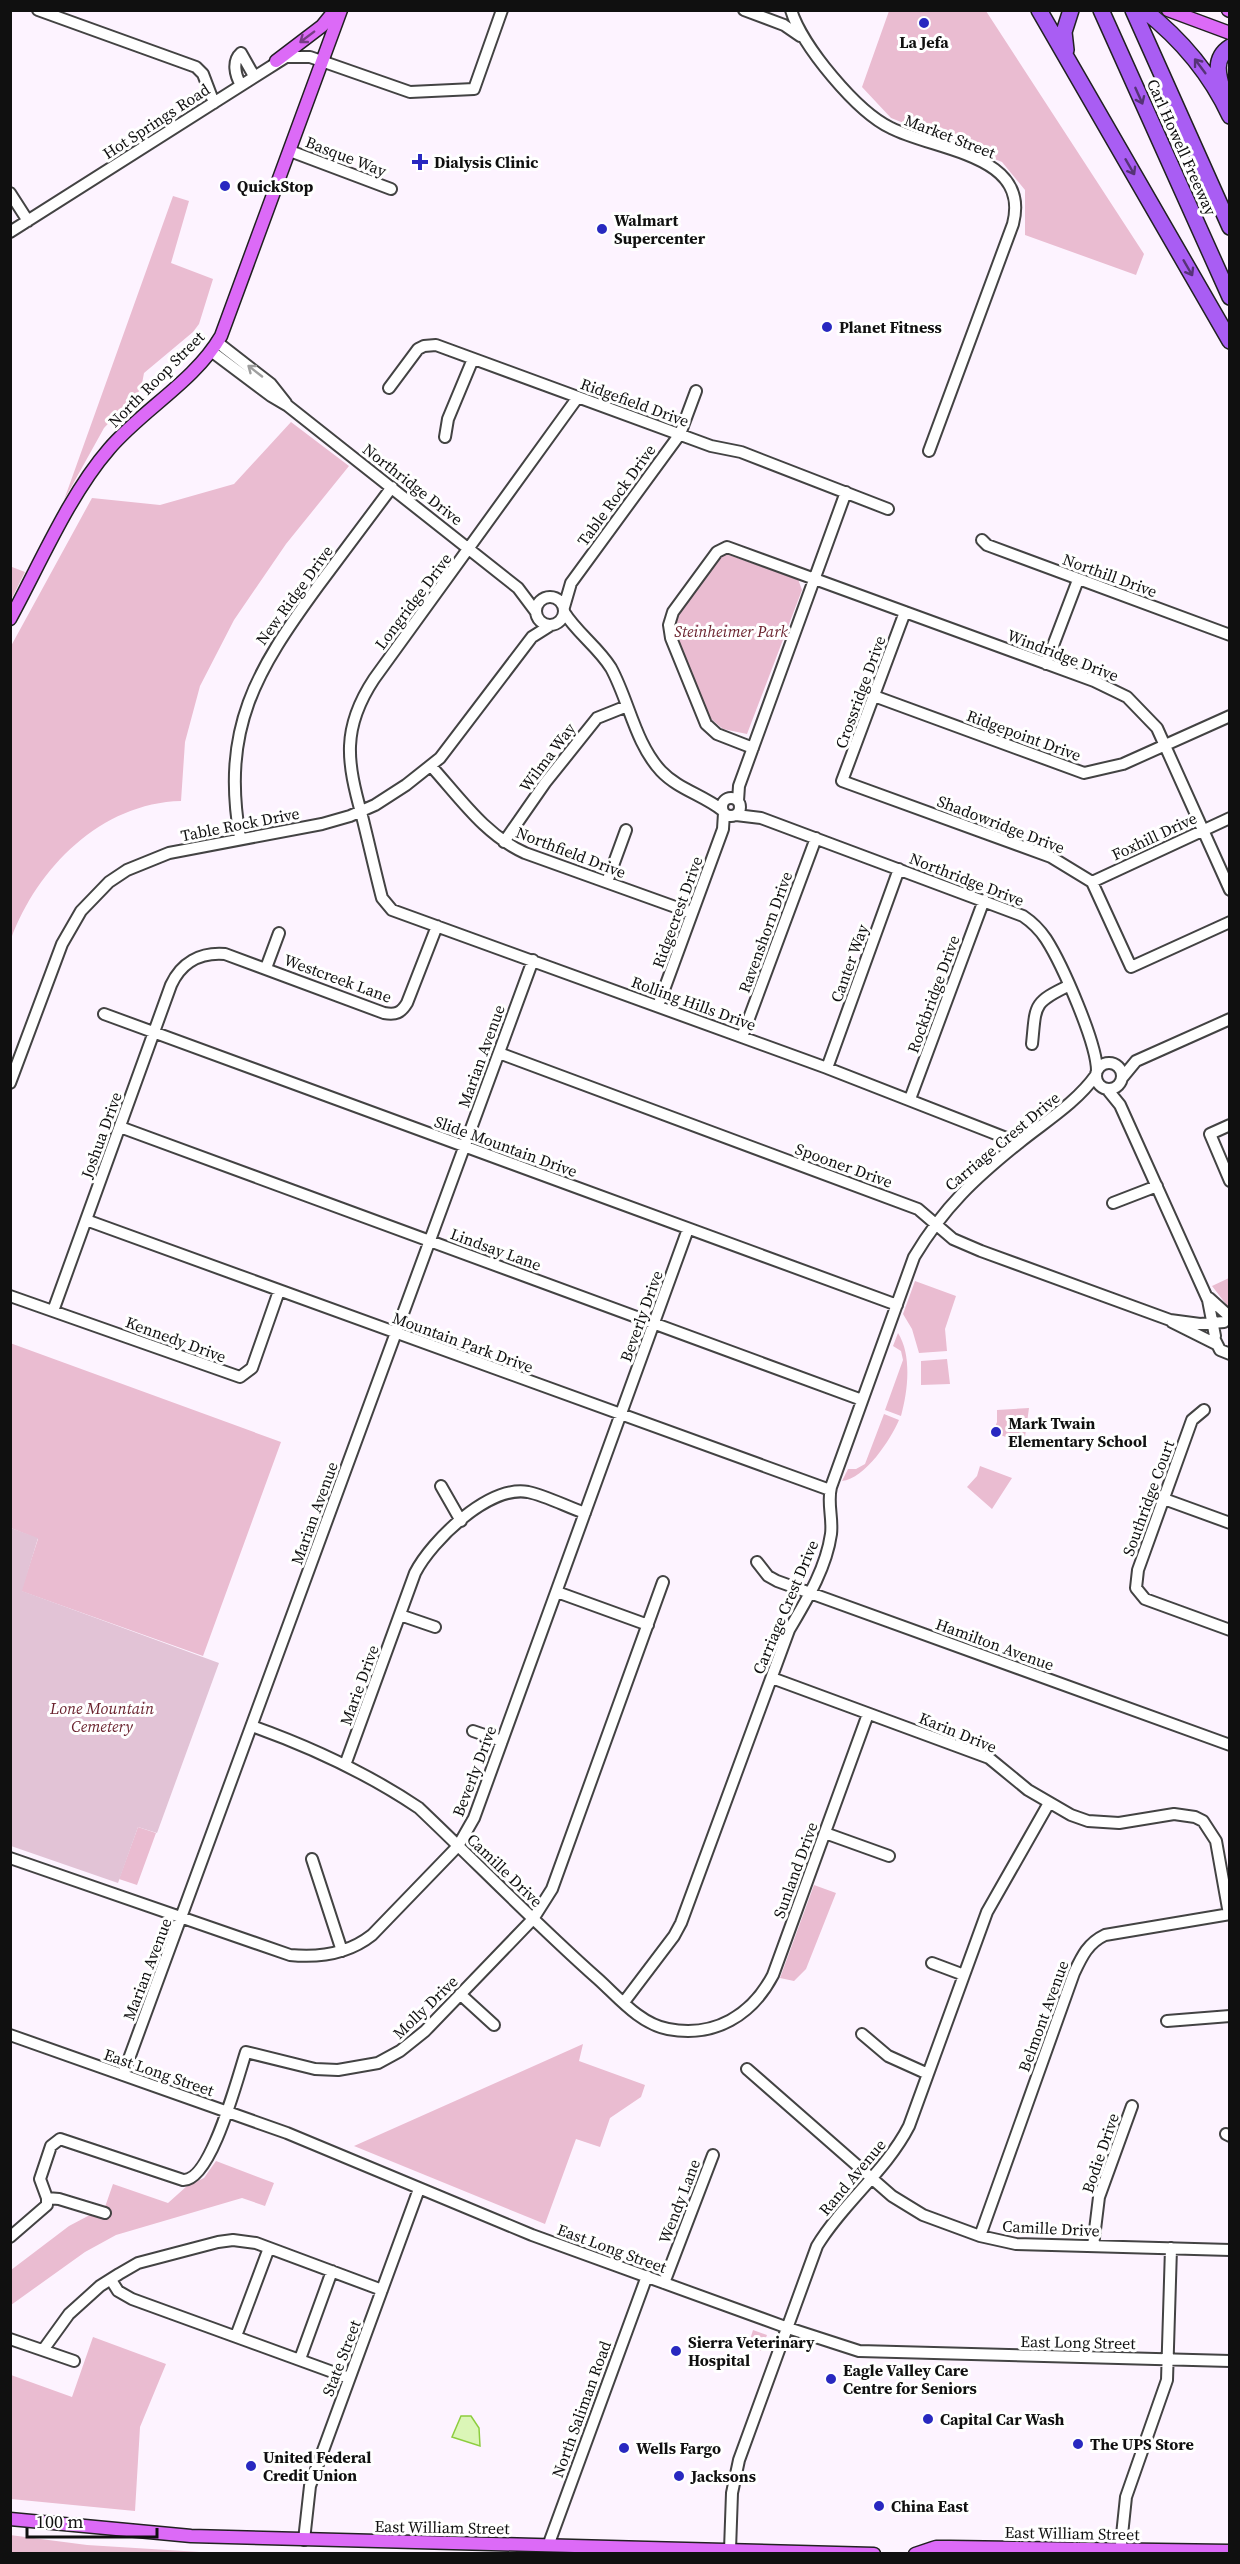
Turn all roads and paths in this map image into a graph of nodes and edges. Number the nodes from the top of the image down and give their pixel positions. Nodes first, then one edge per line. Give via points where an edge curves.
1 (39, 10) edge
2 (335, 10) edge
3 (341, 10) edge
4 (502, 10) edge
5 (744, 10) edge
6 (791, 10) edge
7 (1039, 10) edge
8 (1071, 10) edge
9 (1101, 10) edge
10 (1133, 10) edge
11 (1144, 10) edge
12 (1168, 10) edge
13 (1230, 33) edge
14 (803, 38) junction
15 (1230, 47) edge
16 (276, 61) junction
17 (1070, 61) junction
18 (323, 62) junction
19 (254, 75) junction
20 (241, 84) junction
21 (214, 103) junction
22 (1230, 115) edge
23 (290, 151) junction
24 (391, 189) dead end
25 (10, 193) edge
26 (28, 221) junction
27 (1230, 227) edge
28 (10, 232) edge
29 (1230, 297) edge
30 (1230, 341) edge
31 (214, 347) junction
32 (474, 359) junction
33 (389, 388) dead end
34 (696, 391) dead end
35 (578, 397) junction
36 (680, 434) junction
37 (445, 437) dead end
38 (929, 451) dead end
39 (392, 487) junction
40 (846, 492) junction
41 (888, 509) dead end
42 (982, 540) dead end
43 (470, 549) junction
44 (814, 579) junction
45 (1078, 580) junction
46 (571, 582) junction
47 (518, 588) junction
48 (547, 597) junction
49 (564, 609) junction
50 (905, 612) junction
51 (536, 613) junction
52 (10, 620) edge
53 (552, 625) junction
54 (578, 633) junction
55 (1230, 635) edge
56 (532, 637) junction
57 (1046, 664) junction
58 (874, 696) junction
59 (627, 706) junction
60 (1230, 716) edge
61 (1166, 746) junction
62 (753, 748) junction
63 (431, 766) junction
64 (842, 781) joint
65 (696, 794) junction
66 (733, 801) junction
67 (360, 812) junction
68 (729, 814) junction
69 (762, 818) junction
70 (1230, 818) edge
71 (626, 830) dead end
72 (1203, 831) junction
73 (240, 838) junction
74 (816, 838) junction
75 (504, 842) junction
76 (899, 869) junction
77 (607, 882) junction
78 (1092, 882) junction
79 (1230, 890) edge
80 (984, 900) junction
81 (692, 913) junction
82 (1230, 922) edge
83 (438, 926) junction
84 (279, 933) dead end
85 (533, 960) junction
86 (266, 968) junction
87 (179, 971) joint
88 (1068, 986) junction
89 (658, 1006) junction
90 (104, 1014) dead end
91 (1230, 1019) edge
92 (154, 1033) junction
93 (742, 1037) junction
94 (1032, 1044) dead end
95 (1094, 1044) junction
96 (499, 1053) junction
97 (1136, 1061) junction
98 (1113, 1064) junction
99 (827, 1068) junction
100 (1096, 1073) junction
101 (1121, 1080) junction
102 (10, 1083) edge
103 (1105, 1088) junction
104 (1078, 1096) junction
105 (910, 1099) junction
106 (1120, 1105) junction
107 (1230, 1125) edge
108 (120, 1127) junction
109 (1019, 1143) junction
110 (464, 1146) junction
111 (1230, 1181) edge
112 (1157, 1186) junction
113 (1113, 1203) dead end
114 (86, 1220) junction
115 (934, 1223) junction
116 (688, 1229) junction
117 (430, 1241) junction
118 (279, 1291) junction
119 (1205, 1293) junction
120 (10, 1296) edge
121 (897, 1305) junction
122 (54, 1311) junction
123 (1170, 1320) junction
124 (1224, 1321) edge
125 (654, 1324) junction
126 (395, 1334) junction
127 (1215, 1340) junction
128 (1229, 1355) edge
129 (862, 1400) junction
130 (1204, 1410) dead end
131 (621, 1416) junction
132 (441, 1486) dead end
133 (830, 1490) junction
134 (1164, 1499) junction
135 (585, 1513) junction
136 (461, 1521) junction
137 (1230, 1523) edge
138 (757, 1562) dead end
139 (663, 1582) dead end
140 (557, 1592) junction
141 (811, 1593) junction
142 (400, 1615) junction
143 (648, 1625) junction
144 (435, 1627) dead end
145 (1230, 1630) edge
146 (772, 1678) junction
147 (868, 1714) junction
148 (252, 1726) junction
149 (473, 1731) dead end
150 (502, 1742) junction
151 (1230, 1745) edge
152 (345, 1765) junction
153 (1049, 1803) junction
154 (825, 1833) junction
155 (459, 1846) junction
156 (889, 1856) dead end
157 (10, 1858) edge
158 (312, 1859) dead end
159 (1229, 1914) edge
160 (182, 1919) junction
161 (533, 1919) junction
162 (342, 1951) junction
163 (932, 1963) dead end
164 (964, 1975) junction
165 (460, 1995) junction
166 (624, 2002) junction
167 (1230, 2016) edge
168 (1167, 2021) dead end
169 (729, 2022) joint
170 (494, 2025) dead end
171 (862, 2034) dead end
172 (10, 2035) edge
173 (747, 2069) dead end
174 (928, 2074) junction
175 (123, 2075) junction
176 (1132, 2106) dead end
177 (226, 2112) junction
178 (713, 2155) dead end
179 (871, 2177) junction
180 (419, 2189) junction
181 (47, 2198) junction
182 (105, 2213) dead end
183 (980, 2236) junction
184 (10, 2237) edge
185 (1093, 2246) junction
186 (268, 2248) junction
187 (1171, 2248) junction
188 (1230, 2250) edge
189 (332, 2271) junction
190 (647, 2276) junction
191 (111, 2280) junction
192 (664, 2283) junction
193 (382, 2290) junction
194 (788, 2328) junction
195 (236, 2336) junction
196 (10, 2339) edge
197 (42, 2350) junction
198 (300, 2359) junction
199 (1167, 2359) junction
200 (74, 2361) dead end
201 (1230, 2361) edge
202 (349, 2378) junction
203 (10, 2519) edge
204 (304, 2540) junction
205 (546, 2550) edge
206 (730, 2550) junction
207 (1230, 2551) edge
208 (1120, 2552) edge
209 (874, 2553) edge
210 (915, 2553) edge

1 - 21 street via 201,70
2 -> 16 main road via 322,26
3 - 18 main road, North Roop Street
4 - 18 street, Hot Springs Road via 474,88 410,92
5 - 14 street
6 - 14 street, Market Street
7 - 17 highway
8 - 17 highway via 1064,32
9 -> 29 highway, Carl Howell Freeway
10 - 27 highway, Carl Howell Freeway
22 -> 11 highway via 1196,60
12 - 13 main road
14 - 38 street, Market Street via 872,117 891,128 988,164 1003,174 1014,192 1017,204 1013,224
15 - 22 highway via 1221,54 1218,66
16 - 18 street, Hot Springs Road via 294,55
16 - 19 street, Hot Springs Road
17 -> 30 highway
18 - 23 main road, North Roop Street
19 - 20 street, Hot Springs Road
19 - 20 street via 241,52 235,75
20 - 21 street, Hot Springs Road
21 - 26 street, Hot Springs Road
23 - 24 street, Basque Way
23 - 31 main road, North Roop Street via 228,321
25 - 26 street
26 - 28 street, Hot Springs Road
31 - 39 street, Northridge Drive via 271,384 288,406
31 - 52 main road, North Roop Street via 130,427 95,467
32 - 33 street, Ridgefield Drive via 436,345 424,346
32 - 35 street, Ridgefield Drive
32 - 37 street via 448,419
34 - 36 street, Table Rock Drive
35 - 36 street, Ridgefield Drive
35 - 43 street, Longridge Drive
36 - 40 street, Ridgefield Drive via 741,452
36 - 46 street, Table Rock Drive
39 - 43 street, Northridge Drive
39 - 73 street, New Ridge Drive via 278,642 256,681 242,723 235,768
40 - 41 street, Ridgefield Drive
40 - 44 street
42 - 45 street, Northill Drive
43 - 47 street, Northridge Drive
43 - 67 street, Longridge Drive via 374,679 355,713 348,742 350,775
44 - 50 street, Windridge Drive
44 - 62 street
44 - 62 street, Windridge Drive via 722,548 673,612 669,626 675,649 706,724 717,734
45 - 55 street, Northill Drive
45 - 57 street
46 - 48 street, Table Rock Drive
46 - 49 street, Table Rock Drive
47 - 48 street, Northridge Drive
47 - 51 street, Northridge Drive
48 - 49 street, Northridge Drive via 558,599
48 - 51 street via 539,603
49 - 53 street via 560,621
49 - 54 street, Northridge Drive
50 - 57 street, Windridge Drive
50 - 58 street, Crossridge Drive
51 - 53 street, Northridge Drive via 542,622
51 - 56 street, Table Rock Drive
53 - 54 street, Northridge Drive
53 - 56 street, Table Rock Drive
54 - 59 street, Northridge Drive via 604,658
56 - 63 street, Table Rock Drive
57 - 61 street, Windridge Drive via 1127,697 1146,714
58 - 61 street, Ridgepoint Drive via 1084,773 1110,770
58 - 64 street, Crossridge Drive
59 - 65 street, Northridge Drive via 655,764 674,782
59 - 75 street, Wilma Way via 604,714 591,724
60 - 61 street, Ridgepoint Drive
61 - 72 street, Windridge Drive
62 - 66 street
63 - 67 street, Table Rock Drive
63 - 75 street, Northfield Drive via 492,834
64 - 78 street, Shadowridge Drive via 1051,857
65 - 66 street, Northridge Drive
65 - 68 street, Northridge Drive
66 - 68 street via 740,810
66 - 68 street via 722,804
66 - 69 street, Northridge Drive
67 - 73 street, Table Rock Drive via 322,824
67 - 83 street, Rolling Hills Drive via 382,898 392,910
68 - 69 street, Northridge Drive
68 - 81 street, Ridgecrest Drive
69 - 74 street, Northridge Drive
70 - 72 street, Foxhill Drive
71 - 77 street
72 - 78 street, Foxhill Drive
72 - 79 street, Windridge Drive
73 - 102 street, Table Rock Drive via 145,861 94,895 70,926
74 - 76 street, Northridge Drive
74 - 93 street, Ravenshorn Drive
75 - 77 street, Northfield Drive
76 - 80 street, Northridge Drive
76 - 99 street, Canter Way
77 - 81 street, Northfield Drive
78 - 82 street via 1131,967
80 - 88 street, Northridge Drive via 1015,912 1036,926
80 - 105 street, Rockbridge Drive
81 - 89 street, Ridgecrest Drive
83 - 85 street, Rolling Hills Drive
83 - 86 street, Westcreek Lane via 407,1003 396,1014 384,1013
84 - 86 street
85 - 89 street, Rolling Hills Drive
85 - 96 street, Marian Avenue
86 - 87 street, Westcreek Lane via 218,953 197,957
87 - 92 street, Joshua Drive
88 - 94 street via 1043,998 1037,1006
88 - 95 street, Northridge Drive
89 - 93 street, Rolling Hills Drive
90 - 92 street, Slide Mountain Drive
91 - 97 street
92 - 108 street, Joshua Drive
92 - 110 street, Slide Mountain Drive
93 - 99 street, Rolling Hills Drive
95 - 98 street, Northridge Drive
95 - 100 street, Northridge Drive
96 - 110 street, Marian Avenue
96 - 115 street, Spooner Drive via 918,1209
97 - 98 street
97 - 101 street
98 - 100 street via 1105,1064
98 - 101 street via 1121,1072
99 - 105 street, Rolling Hills Drive
100 - 103 street via 1098,1084
100 - 104 street, Carriage Crest Drive
101 - 103 street via 1114,1088
101 - 106 street
103 - 104 street, Carriage Crest Drive
103 - 106 street
104 - 109 street, Carriage Crest Drive
105 - 109 street, Rolling Hills Drive
106 - 112 street
107 - 111 street via 1210,1134
108 - 114 street, Joshua Drive
108 - 117 street, Lindsay Lane
109 - 115 street, Carriage Crest Drive via 959,1194
110 - 116 street, Slide Mountain Drive
110 - 117 street, Marian Avenue
112 - 113 street
112 - 119 street
114 - 118 street, Mountain Park Drive
114 - 122 street, Joshua Drive
115 - 121 street, Carriage Crest Drive via 914,1257
115 - 123 street, Spooner Drive via 953,1239 981,1251
116 - 121 street, Slide Mountain Drive
116 - 125 street, Beverly Drive
117 - 125 street, Lindsay Lane
117 - 126 street, Marian Avenue
118 - 122 street, Kennedy Drive via 252,1368 240,1377
118 - 126 street, Mountain Park Drive
119 - 124 street
119 - 124 street
120 - 122 street, Kennedy Drive
121 - 129 street, Carriage Crest Drive
123 - 124 street, Spooner Drive
123 - 127 street, Spooner Drive
124 - 127 street
125 - 129 street, Lindsay Lane
125 - 131 street, Beverly Drive
126 - 131 street, Mountain Park Drive
126 - 148 street, Marian Avenue
127 - 128 street
129 - 133 street, Carriage Crest Drive
130 - 134 street, Southridge Court via 1192,1420
131 - 133 street, Mountain Park Drive
131 - 135 street, Beverly Drive
132 - 136 street
133 - 141 street, Carriage Crest Drive via 831,1533
134 - 137 street
134 - 145 street, Southridge Court via 1135,1579 1136,1588 1145,1599
135 - 136 street, Marie Drive via 527,1492 498,1495
135 - 140 street, Beverly Drive
136 - 142 street, Marie Drive via 422,1560
138 - 141 street, Hamilton Avenue via 768,1576
139 - 143 street, Molly Drive
140 - 143 street
140 - 150 street, Beverly Drive
141 - 146 street, Carriage Crest Drive via 789,1630
141 - 151 street, Hamilton Avenue
142 - 144 street
142 - 152 street, Marie Drive
143 - 161 street, Molly Drive via 552,1889
146 - 147 street, Karin Drive
146 - 166 street, Carriage Crest Drive via 681,1923
147 - 153 street, Karin Drive via 989,1758
147 - 154 street, Sunland Drive
148 - 152 street, Camille Drive via 304,1744
148 - 160 street, Marian Avenue
149 - 150 street
150 - 155 street, Beverly Drive via 474,1818
152 - 155 street, Camille Drive via 419,1808
153 - 159 street, Karin Drive via 1071,1815 1104,1824 1174,1814 1203,1821 1216,1841
153 - 164 street, Rand Avenue via 997,1892
154 - 156 street
154 - 169 street, Sunland Drive via 773,1975 751,2007
155 - 161 street, Camille Drive
155 - 162 street, Beverly Drive via 372,1935
157 - 160 street, Beverly Drive
158 - 162 street
159 - 183 street, Belmont Avenue via 1105,1935 1083,1953
160 - 162 street, Beverly Drive via 290,1955 323,1956
160 - 175 street, Marian Avenue
161 - 165 street, Molly Drive
161 - 166 street, Camille Drive
163 - 164 street
164 - 174 street, Rand Avenue
165 - 170 street
165 - 177 street, Molly Drive via 406,2048 356,2068 315,2068 246,2052
166 - 169 street, Camille Drive via 642,2018 668,2029 704,2031
167 - 168 street
171 - 174 street via 888,2056
172 - 175 street, East Long Street
173 - 179 street, Camille Drive
174 - 179 street, Rand Avenue via 898,2146
175 - 177 street, East Long Street
176 - 185 street, Bodie Drive via 1099,2196
177 - 180 street, East Long Street via 287,2133
177 - 181 street, Molly Drive via 200,2172 187,2180 60,2139 51,2146 40,2176
178 - 192 street, Wendy Lane
179 - 183 street, Camille Drive via 923,2215
179 - 194 street, Rand Avenue via 831,2222 817,2246
180 - 190 street, East Long Street
180 - 193 street, State Street
181 - 182 street
181 - 184 street via 44,2209
183 - 185 street, Camille Drive via 1016,2244
185 - 187 street, Camille Drive
186 - 189 street
186 - 191 street via 246,2240 218,2242 138,2263
186 - 195 street
187 - 188 street, Camille Drive
187 - 199 street
189 - 193 street
189 - 198 street
190 - 192 street, East Long Street
190 - 205 street, North Saliman Road
191 - 195 street via 118,2291 132,2299
191 - 197 street via 69,2314
192 - 194 street, East Long Street
193 - 202 street, State Street
194 - 199 street, East Long Street via 859,2351
194 - 206 street, Rand Avenue via 737,2466
195 - 198 street
196 - 197 street
197 - 200 street
198 - 202 street
199 - 201 street, East Long Street
199 - 208 street via 1164,2392 1126,2497
202 - 204 street, State Street via 310,2486
203 - 204 main road, East William Street via 191,2536
204 - 205 main road, East William Street
205 - 206 main road, East William Street
206 - 209 main road, East William Street
207 - 208 main road, East William Street
208 - 210 main road, East William Street via 936,2547

